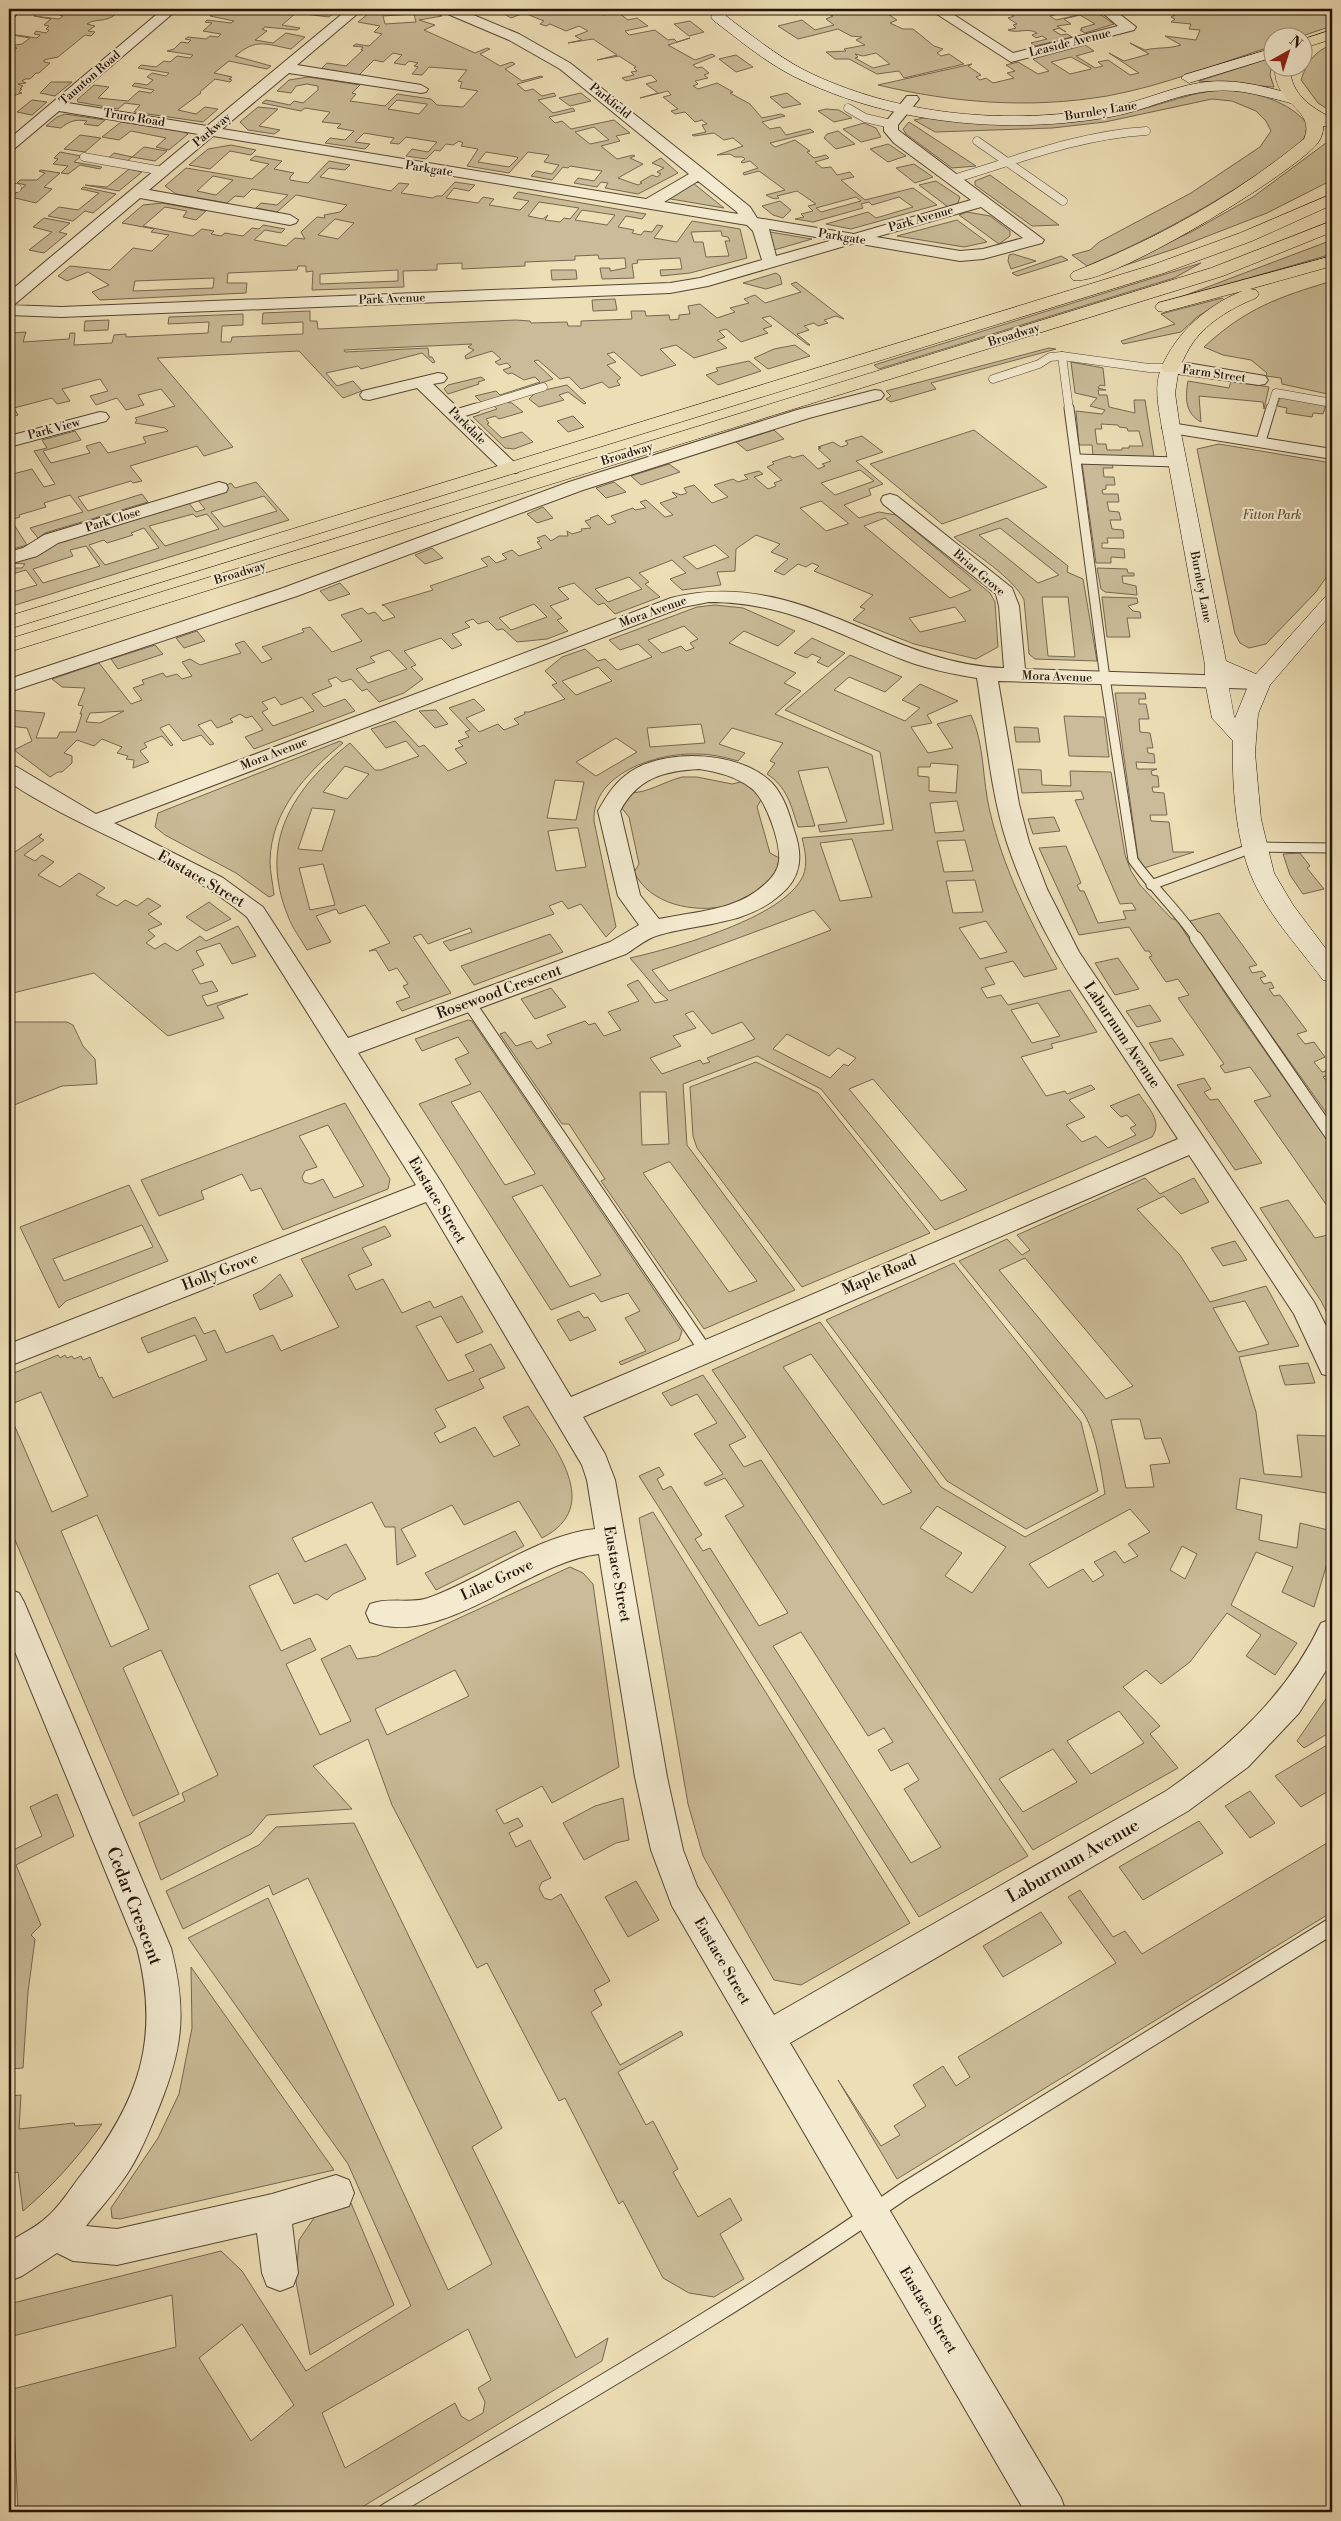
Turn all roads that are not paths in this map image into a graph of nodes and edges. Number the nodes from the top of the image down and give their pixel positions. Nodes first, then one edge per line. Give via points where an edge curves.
1 (15, 9) edge
2 (171, 9) edge
3 (356, 9) edge
4 (448, 9) edge
5 (936, 9) edge
6 (1105, 9) edge
7 (719, 11) edge
8 (9, 14) edge
9 (1264, 55) edge
10 (286, 68) junction
11 (1283, 78) edge
12 (421, 89) dead end
13 (1294, 99) junction
14 (908, 104) junction
15 (57, 106) junction
16 (848, 108) dead end
17 (1312, 114) junction
18 (891, 124) junction
19 (1332, 124) edge
20 (210, 131) junction
21 (1146, 131) dead end
22 (977, 141) dead end
23 (11, 142) edge
24 (84, 157) dead end
25 (1010, 162) junction
26 (163, 171) junction
27 (702, 175) junction
28 (953, 179) junction
29 (138, 193) junction
30 (1332, 199) edge
31 (984, 201) junction
32 (1063, 201) dead end
33 (648, 205) junction
34 (290, 220) dead end
35 (754, 222) junction
36 (1332, 226) edge
37 (854, 239) junction
38 (1332, 261) edge
39 (772, 262) junction
40 (1332, 266) edge
41 (9, 300) edge
42 (9, 310) edge
43 (887, 353) junction
44 (1062, 356) junction
45 (1170, 368) junction
46 (900, 371) junction
47 (441, 377) dead end
48 (993, 379) dead end
49 (1259, 380) dead end
50 (422, 383) junction
51 (543, 387) dead end
52 (369, 395) dead end
53 (517, 396) junction
54 (864, 402) dead end
55 (1332, 403) edge
56 (527, 405) dead end
57 (456, 414) junction
58 (100, 417) dead end
59 (1171, 428) junction
60 (1261, 441) junction
61 (9, 442) edge
62 (1332, 454) edge
63 (1077, 459) junction
64 (1177, 462) junction
65 (511, 469) junction
66 (219, 488) dead end
67 (890, 500) dead end
68 (9, 558) edge
69 (1331, 604) edge
70 (9, 623) edge
71 (9, 646) edge
72 (987, 674) junction
73 (1216, 674) junction
74 (1015, 675) junction
75 (1106, 679) junction
76 (1260, 684) junction
77 (9, 686) edge
78 (1244, 738) junction
79 (9, 772) edge
80 (99, 823) junction
81 (1255, 848) junction
82 (1332, 848) edge
83 (1151, 886) junction
84 (652, 928) junction
85 (1332, 974) edge
86 (469, 1003) junction
87 (343, 1049) junction
88 (1332, 1136) edge
89 (1194, 1142) junction
90 (432, 1189) junction
91 (705, 1350) junction
92 (9, 1355) edge
93 (1332, 1366) edge
94 (565, 1412) junction
95 (611, 1540) junction
96 (9, 1602) edge
97 (381, 1614) dead end
98 (1332, 1632) edge
99 (1332, 1926) edge
100 (767, 2038) junction
101 (336, 2193) dead end
102 (272, 2212) junction
103 (872, 2214) junction
104 (60, 2230) junction
105 (9, 2263) edge
106 (280, 2273) dead end
107 (386, 2512) edge
108 (1047, 2512) edge

1 - 8 street
2 - 15 street, Taunton Road
3 - 10 street, Parkway
4 - 27 street, Parkfield via 514,37 557,60
5 - 6 street, Leaside Avenue via 1011,58 1129,27
7 - 14 street, Burnley Lane via 718,18 798,73 846,93
9 - 14 street, Burnley Lane via 1144,92 1074,105 995,108
10 - 12 street
10 - 20 street, Parkway
11 - 13 highway
13 - 14 street, Burnley Lane via 1244,87 1213,86 1118,110 1059,118 981,118
13 - 17 highway
14 - 18 street
15 - 20 street, Truro Road
15 - 23 street, Taunton Road
16 - 18 lane via 865,118
17 - 19 highway
17 - 43 highway via 1316,129 1311,141 1236,197 1184,228 1110,264 982,310
18 - 28 street via 891,131 898,140
20 - 26 street, Parkway
20 - 33 street, Parkgate
21 - 25 lane via 1098,136
22 - 25 lane
24 - 26 lane
25 - 28 lane
25 - 32 lane
26 - 29 street, Parkway
27 - 33 street via 677,186
27 - 35 street, Parkfield
28 - 31 street
29 - 34 street
29 - 41 street, Parkway
30 - 43 highway, Broadway via 1203,253
31 - 37 street, Park Avenue
31 - 37 street, Parkgate via 1036,240 983,254 960,256
33 - 35 street, Parkgate
35 - 37 street, Parkgate
35 - 39 street via 761,229
36 - 46 highway, Broadway via 1245,261
37 - 39 street, Park Avenue
38 - 46 highway via 1030,342
39 - 42 street, Park Avenue via 702,283 670,288 61,312
40 - 45 highway via 1238,298 1185,341
43 - 65 highway, Broadway
44 - 45 lane
44 - 48 lane via 1050,357 1039,364
44 - 63 lane
45 - 49 street, Farm Street
45 - 59 street, Burnley Lane via 1166,393
46 - 71 highway, Broadway
47 - 50 street
50 - 52 street
50 - 57 street, Parkdale
51 - 53 lane
53 - 56 lane
53 - 57 lane
54 - 77 street, Broadway via 803,414 576,486 290,592
55 - 60 lane via 1276,393
57 - 65 street, Parkdale
58 - 61 street, Park View
59 - 60 street
59 - 64 street, Burnley Lane
60 - 62 street
63 - 64 lane
63 - 75 lane
64 - 73 street, Burnley Lane
65 - 70 highway, Broadway
66 - 68 street, Park Close via 50,539 30,552
67 - 74 street, Briar Grove via 1005,592
69 - 76 street
72 - 74 street, Mora Avenue
72 - 80 street, Mora Avenue via 913,657 780,602 726,595 690,598 108,816
72 - 89 street, Laburnum Avenue via 1008,804 1036,889 1068,953
73 - 75 street, Mora Avenue
73 - 76 street
73 - 78 street, Burnley Lane via 1223,718
74 - 75 street, Mora Avenue
75 - 83 lane via 1133,860
76 - 78 street via 1251,700
78 - 81 street via 1248,810
79 - 80 street, Eustace Street
80 - 87 street, Eustace Street via 202,876 255,912
81 - 82 lane
81 - 83 lane
81 - 85 street via 1263,874 1278,900
83 - 88 lane via 1183,919
84 - 84 street, Rosewood Crescent via 629,896 609,811 618,791 649,772 687,763 725,767 759,783 773,798 790,855 787,871 776,888 762,900 740,910
84 - 86 street, Rosewood Crescent via 618,948
86 - 87 street, Rosewood Crescent
86 - 91 lane
87 - 90 street, Eustace Street
89 - 91 street, Maple Road
89 - 93 street, Laburnum Avenue via 1305,1309
90 - 92 street, Holly Grove
90 - 94 street, Eustace Street
91 - 94 street, Maple Road
94 - 95 street, Eustace Street via 595,1462
95 - 97 street, Lilac Grove via 564,1549 428,1612
95 - 100 street, Eustace Street via 651,1778 667,1850 684,1895
96 - 104 street, Cedar Crescent via 154,1948 161,1975 164,2010 158,2070 147,2098 119,2155
98 - 100 street, Laburnum Avenue via 1301,1687 1280,1714 1248,1748 1210,1779 1177,1802
99 - 103 lane
100 - 103 street, Eustace Street
101 - 102 street
102 - 104 street via 117,2246 73,2242
102 - 106 street
103 - 107 lane via 662,2346
103 - 108 street, Eustace Street
104 - 105 street, Cedar Crescent

